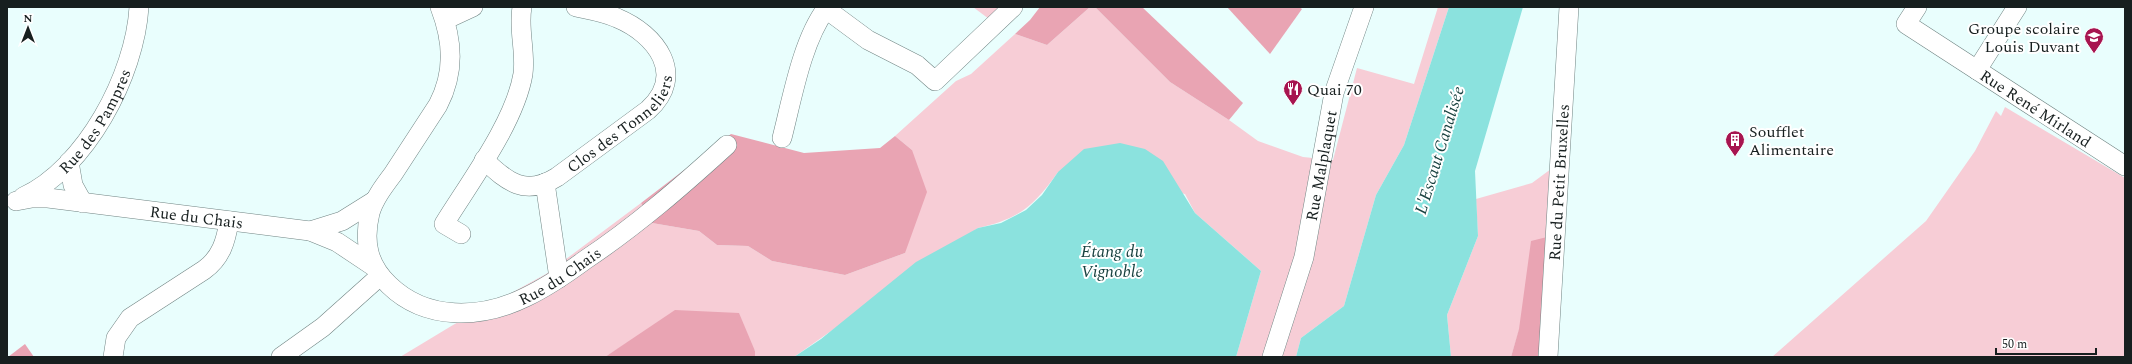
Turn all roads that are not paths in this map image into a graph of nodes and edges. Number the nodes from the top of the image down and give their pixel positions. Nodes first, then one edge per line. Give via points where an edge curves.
1 (139, 7) edge
2 (473, 7) edge
3 (522, 7) edge
4 (576, 7) edge
5 (1013, 7) edge
6 (1364, 7) edge
7 (1569, 7) edge
8 (1917, 7) edge
9 (2017, 7) edge
10 (825, 8) edge
11 (442, 13) edge
12 (1976, 70) junction
13 (782, 138) dead end
14 (726, 145) dead end
15 (484, 160) junction
16 (69, 162) junction
17 (2125, 166) edge
18 (546, 183) junction
19 (374, 201) junction
20 (12, 203) edge
21 (83, 203) junction
22 (229, 221) junction
23 (310, 231) junction
24 (461, 234) dead end
25 (376, 271) junction
26 (560, 278) junction
27 (113, 357) edge
28 (281, 357) edge
29 (1272, 357) edge
30 (1548, 357) edge

1 - 16 street, Rue des Pampres via 132,46 117,88 96,125
2 - 11 street
3 - 15 street via 524,66 521,81 502,130
4 - 18 street, Clos des Tonneliers via 610,15 626,22 646,36 663,58 666,79 659,99 648,110
5 - 10 street via 935,81 917,65 868,40
6 - 29 street, Rue Malplaquet via 1334,93 1304,257
7 - 30 street, Rue du Petit Bruxelles
8 - 12 street, Rue René Mirland via 1906,24
9 - 12 street
10 - 13 street via 812,32
11 - 19 street via 449,32 452,53 446,88 438,105
12 - 17 street, Rue René Mirland
14 - 26 street, Rue du Chais via 665,200
15 - 18 street, Clos des Tonneliers via 506,180 517,185
15 - 24 street via 444,224
16 - 20 street, Rue des Pampres via 50,181
16 - 21 street via 72,185
18 - 26 street, Clos des Tonneliers
19 - 23 street, Rue du Chais via 342,221
19 - 25 street via 370,215 368,254
20 - 21 street, Rue du Chais via 40,198
21 - 22 street, Rue du Chais
22 - 23 street, Rue du Chais
22 - 27 street via 223,247 215,261 130,318 116,338
23 - 25 street, Rue du Chais via 336,242
25 - 26 street, Rue du Chais via 400,294 416,304 436,311 454,313 473,313 503,306 525,298
25 - 28 street via 323,327

